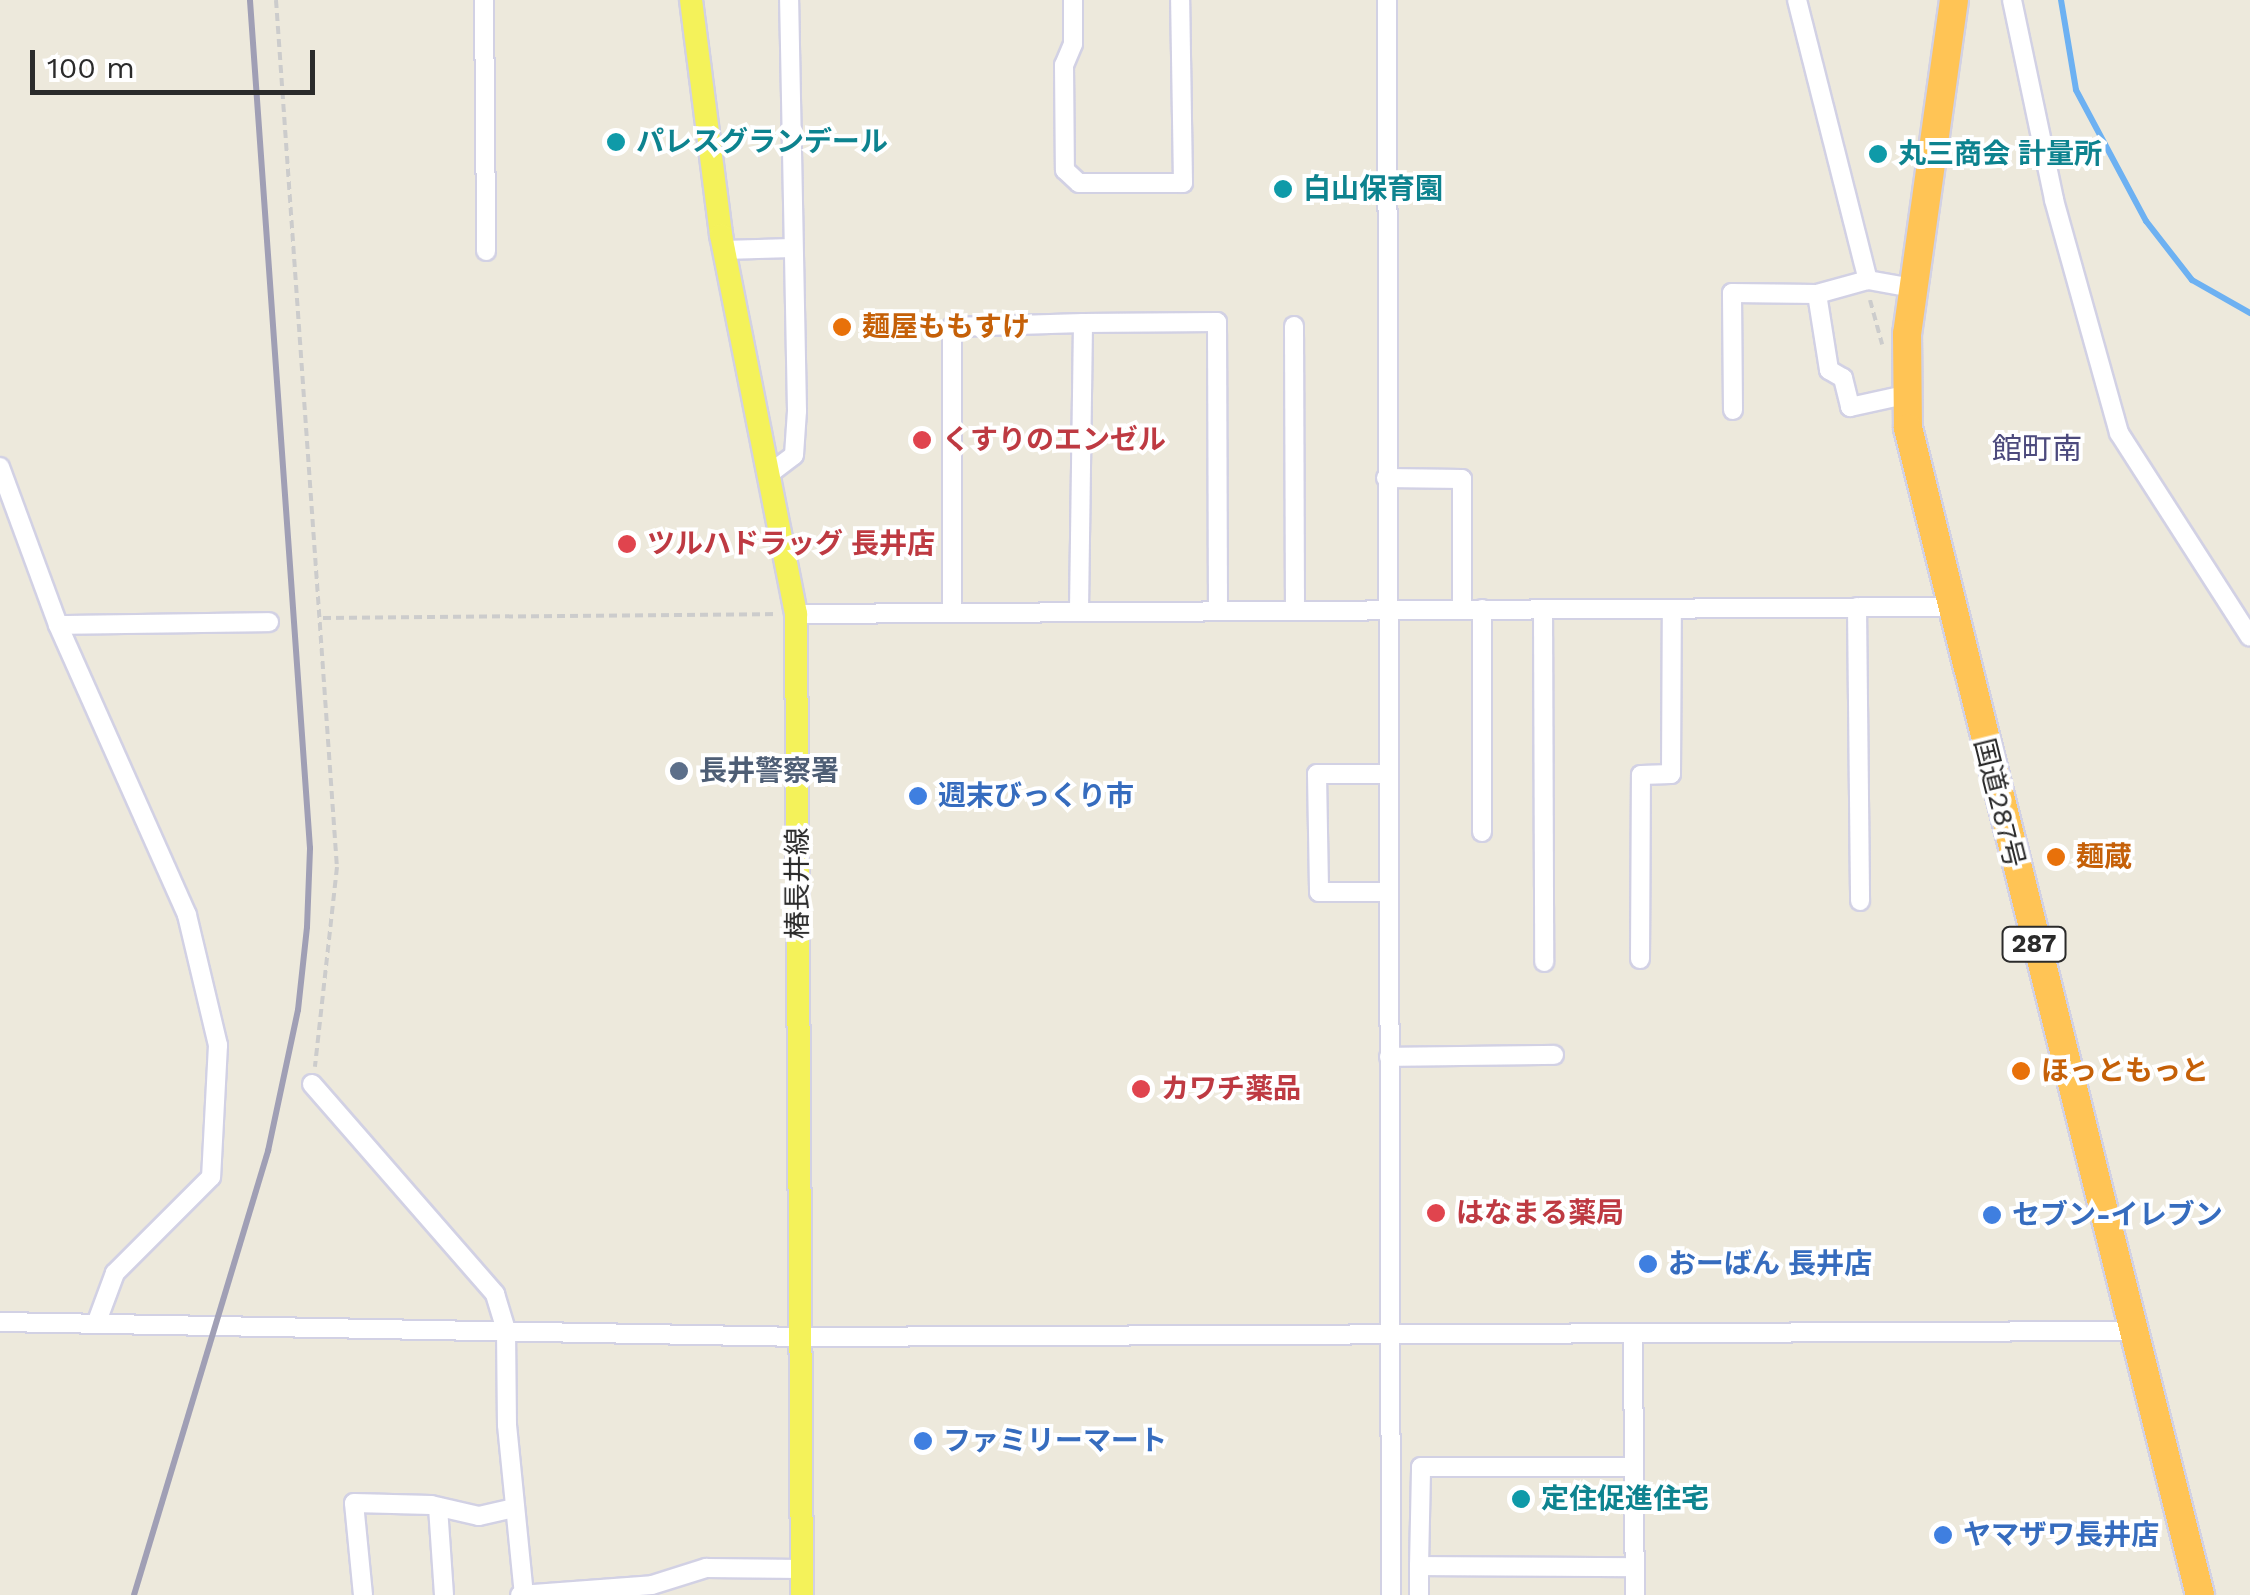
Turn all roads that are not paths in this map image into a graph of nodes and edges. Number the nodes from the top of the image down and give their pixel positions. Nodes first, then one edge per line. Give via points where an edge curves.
1 (484, 0) edge
2 (691, 0) edge
3 (789, 0) edge
4 (1073, 0) edge
5 (1180, 0) edge
6 (1387, 0) edge
7 (1797, 0) edge
8 (1954, 0) edge
9 (2012, 0) edge
10 (792, 248) junction
11 (724, 250) junction
12 (486, 251) dead end
13 (1867, 283) junction
14 (1913, 288) junction
15 (1817, 294) junction
16 (1083, 323) junction
17 (1294, 326) dead end
18 (1906, 395) junction
19 (1733, 410) dead end
20 (0, 467) edge
21 (773, 471) junction
22 (1386, 478) junction
23 (1950, 606) junction
24 (1858, 607) junction
25 (1218, 609) junction
26 (1295, 609) junction
27 (1386, 609) junction
28 (1462, 609) junction
29 (1482, 609) junction
30 (1542, 609) junction
31 (1672, 609) junction
32 (1078, 610) junction
33 (952, 611) junction
34 (796, 614) junction
35 (269, 622) dead end
36 (58, 625) junction
37 (2250, 637) edge
38 (1387, 774) junction
39 (1482, 832) dead end
40 (1388, 892) junction
41 (1860, 902) dead end
42 (1640, 959) dead end
43 (1544, 962) dead end
44 (1554, 1055) dead end
45 (1389, 1057) junction
46 (312, 1084) road end
47 (0, 1322) edge
48 (96, 1324) junction
49 (506, 1330) junction
50 (2132, 1331) junction
51 (1633, 1335) junction
52 (800, 1337) junction
53 (1392, 1337) junction
54 (1634, 1468) junction
55 (438, 1507) junction
56 (515, 1508) junction
57 (1419, 1566) junction
58 (1635, 1567) junction
59 (802, 1569) junction
60 (363, 1595) edge
61 (444, 1595) edge
62 (522, 1595) edge
63 (802, 1595) edge
64 (1391, 1595) edge
65 (1418, 1595) edge
66 (1635, 1595) edge
67 (2200, 1595) edge

1 - 12 street
2 - 11 main road, 椿長井線
3 - 10 street
4 - 5 street via 1073,44 1064,65 1065,170 1079,183 1096,183 1183,182
6 - 22 street
7 - 13 street
8 - 14 highway, 国道287号 / 287
9 - 37 street via 2054,200 2120,433
10 - 11 street
10 - 21 street via 794,455
11 - 21 main road, 椿長井線
13 - 14 street
13 - 15 street
14 - 18 highway, 国道287号 / 287
15 - 18 street via 1829,370 1843,378 1850,408
15 - 19 street via 1732,293
16 - 25 street via 1217,322
16 - 32 street
16 - 33 street via 952,327
17 - 26 street
18 - 23 highway, 国道287号 / 287 via 1913,458
20 - 36 street
21 - 34 main road, 椿長井線
22 - 27 street
22 - 28 street via 1462,479
23 - 24 street
23 - 50 highway, 国道287号 / 287
24 - 31 street
24 - 41 street
25 - 26 street
25 - 32 street
26 - 27 street
27 - 28 street
27 - 38 street
28 - 29 street
29 - 30 street
29 - 39 street
30 - 31 street
30 - 43 street
31 - 42 street via 1671,774 1641,776
32 - 33 street
33 - 34 street
34 - 52 main road, 椿長井線
35 - 36 street
36 - 48 street via 187,915 218,1045 211,1176 115,1273
38 - 40 street
38 - 40 street via 1317,774 1319,892
40 - 45 street
44 - 45 street
45 - 53 street
46 - 49 street via 495,1294
47 - 48 street
48 - 49 street
49 - 52 street
49 - 56 street
50 - 51 street
50 - 67 highway, 国道287号 / 287
51 - 53 street
51 - 54 street
52 - 53 street
52 - 59 main road, 椿長井線
53 - 64 street
54 - 57 street via 1420,1468
54 - 58 street
55 - 56 street via 479,1516
55 - 60 street via 354,1504
55 - 61 street
56 - 62 street
57 - 58 street
57 - 65 street
58 - 66 street
59 - 62 street via 706,1568 652,1585
59 - 63 main road, 椿長井線

